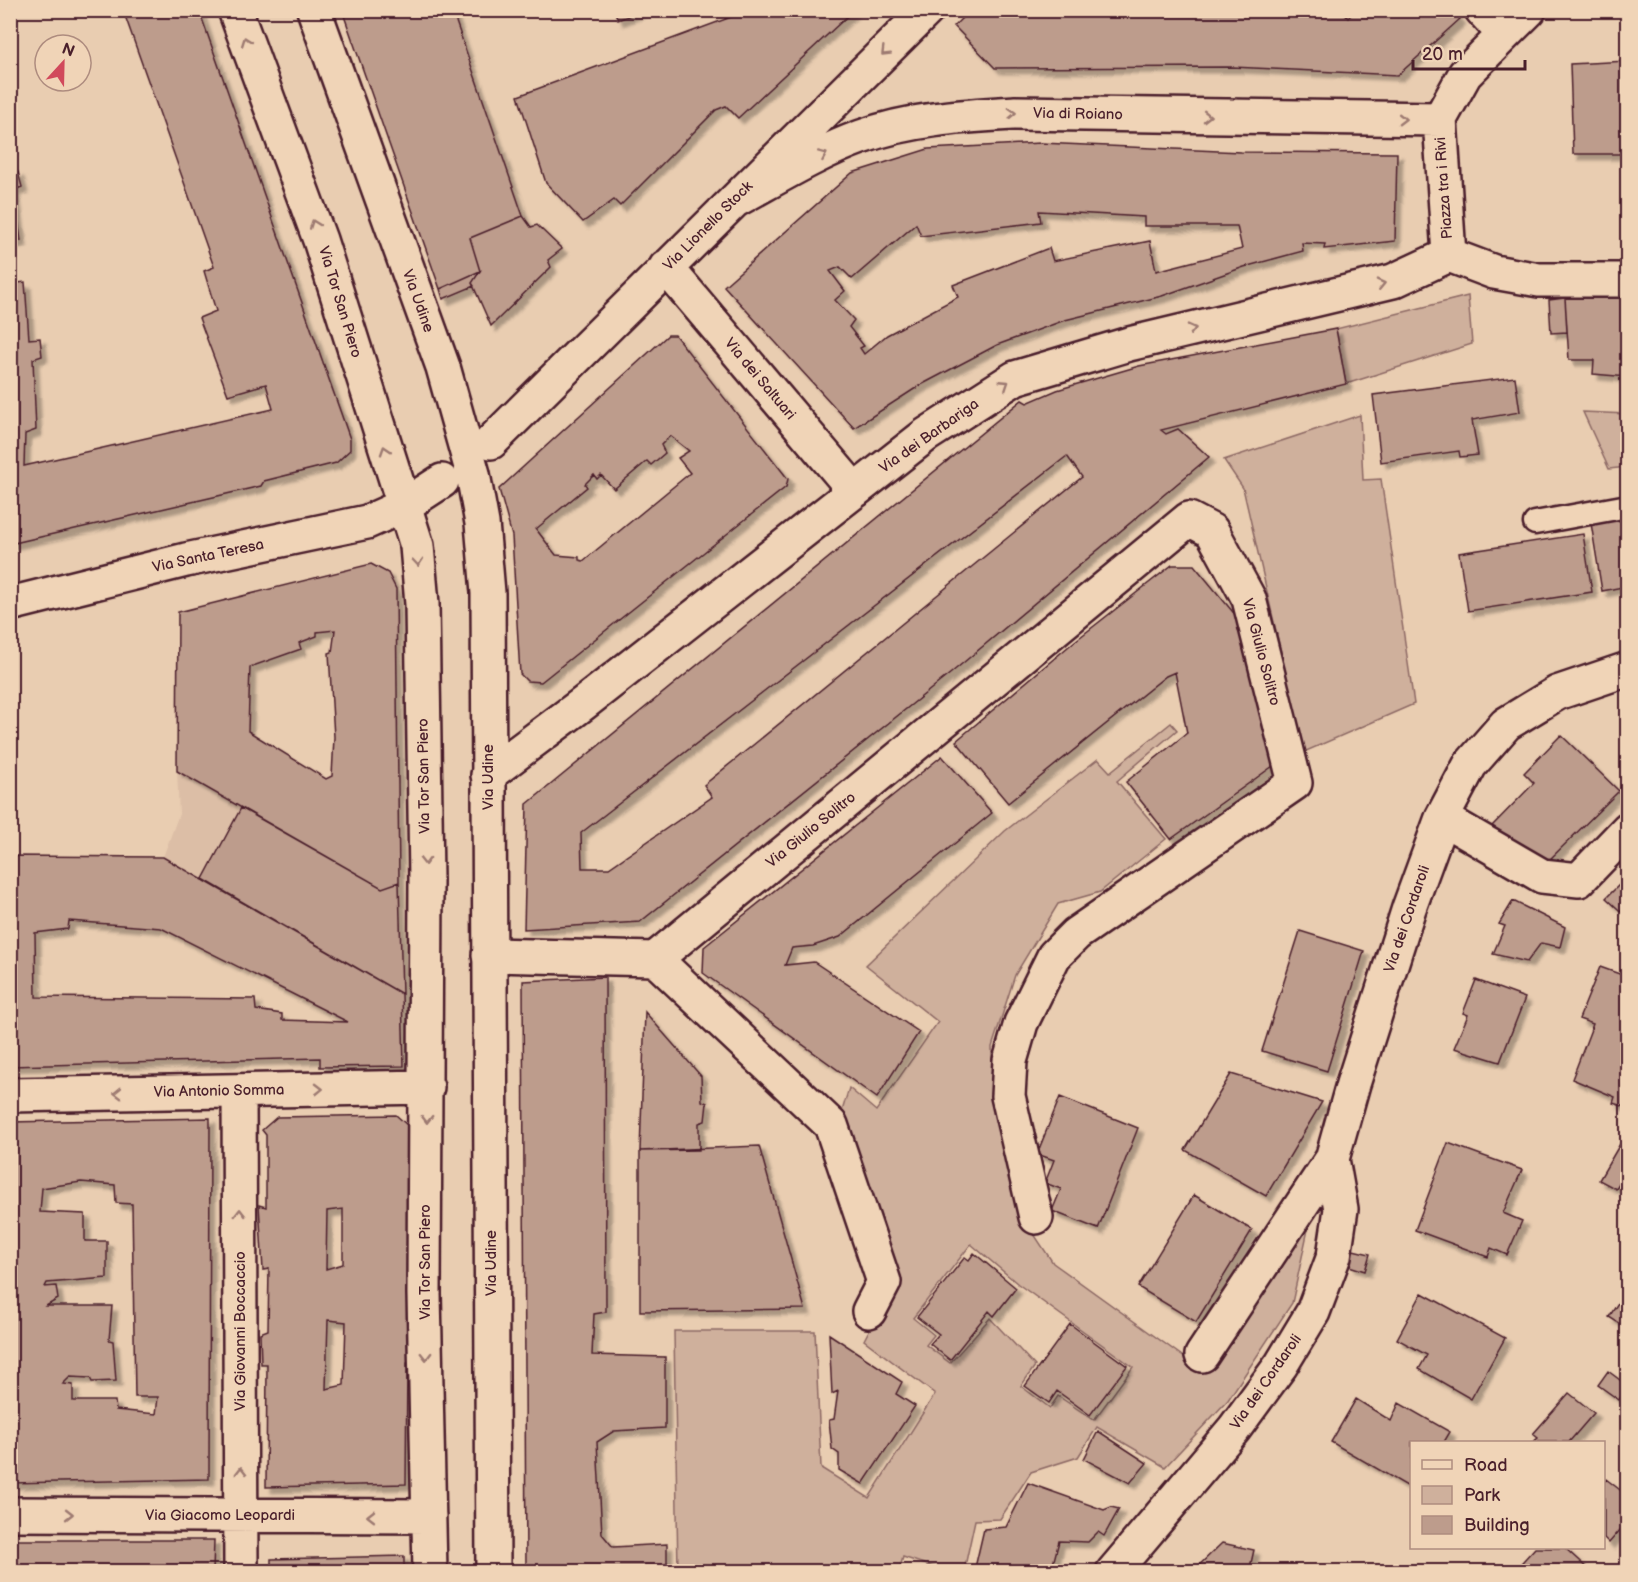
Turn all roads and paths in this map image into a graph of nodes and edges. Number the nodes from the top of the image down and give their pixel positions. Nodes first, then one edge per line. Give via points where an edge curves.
1 (235, 10) edge
2 (314, 10) edge
3 (927, 10) edge
4 (1482, 10) edge
5 (1529, 10) edge
6 (1504, 34) junction
7 (1440, 119) junction
8 (734, 201) junction
9 (1449, 255) junction
10 (666, 267) junction
11 (1628, 280) edge
12 (491, 442) dead end
13 (442, 481) dead end
14 (855, 491) junction
15 (405, 505) junction
16 (1628, 506) edge
17 (1535, 523) dead end
18 (10, 604) edge
19 (1628, 669) edge
20 (488, 775) junction
21 (1443, 818) junction
22 (1628, 828) edge
23 (489, 955) junction
24 (655, 959) junction
25 (427, 1087) junction
26 (239, 1091) junction
27 (10, 1095) edge
28 (1332, 1159) junction
29 (1036, 1218) dead end
30 (869, 1311) dead end
31 (1202, 1355) dead end
32 (10, 1514) edge
33 (241, 1515) junction
34 (429, 1516) junction
35 (241, 1572) edge
36 (430, 1572) edge
37 (493, 1572) edge
38 (1113, 1572) edge

15 -> 1 street, Via Tor San Piero via 320,240
2 - 20 street, Via Udine via 443,367 473,474 483,523 488,592
3 -> 8 street, Via Lionello Stock
4 - 6 street
5 - 6 street, Piazza tra i Rivi
6 - 7 street, Piazza tra i Rivi via 1465,74
8 -> 7 street, Via di Roiano via 861,137 905,125 978,115
7 - 9 street, Piazza tra i Rivi
8 - 10 street, Via Lionello Stock
9 - 11 street via 1494,272 1539,280
14 -> 9 street, Via dei Barbariga via 926,435 1016,378 1129,344 1393,281
10 - 12 street, Via Lionello Stock
10 - 14 street, Via dei Saltuari
13 - 15 street
14 - 20 street, Via dei Barbariga
15 - 18 street, Via Santa Teresa via 368,522 186,560
15 -> 25 street, Via Tor San Piero via 417,546 422,604
16 - 17 lane
19 - 21 street, Via dei Cordaroli via 1557,693 1506,724 1470,765
20 - 23 street, Via Udine
21 - 22 street via 1542,876 1579,880
21 - 28 street, Via dei Cordaroli via 1406,919
23 - 24 street
23 - 37 street, Via Udine
24 - 29 street, Via Giulio Solitro via 1189,519 1212,531 1249,599 1295,783 1076,934 1054,956 1021,1023 1010,1060 1008,1096
24 - 30 street via 831,1125 884,1282
26 -> 25 street, Via Antonio Somma
25 -> 34 street, Via Tor San Piero via 424,1294
26 -> 27 street, Via Antonio Somma
33 -> 26 street, Via Giovanni Boccaccio
28 - 31 street, Via dei Cordaroli
28 - 38 street, Via dei Cordaroli via 1341,1209 1334,1256 1313,1312 1281,1365 1234,1429
32 -> 33 street, Via Giacomo Leopardi
34 -> 33 street, Via Giacomo Leopardi
33 - 35 street, Via Giovanni Boccaccio
34 - 36 street, Via Tor San Piero

